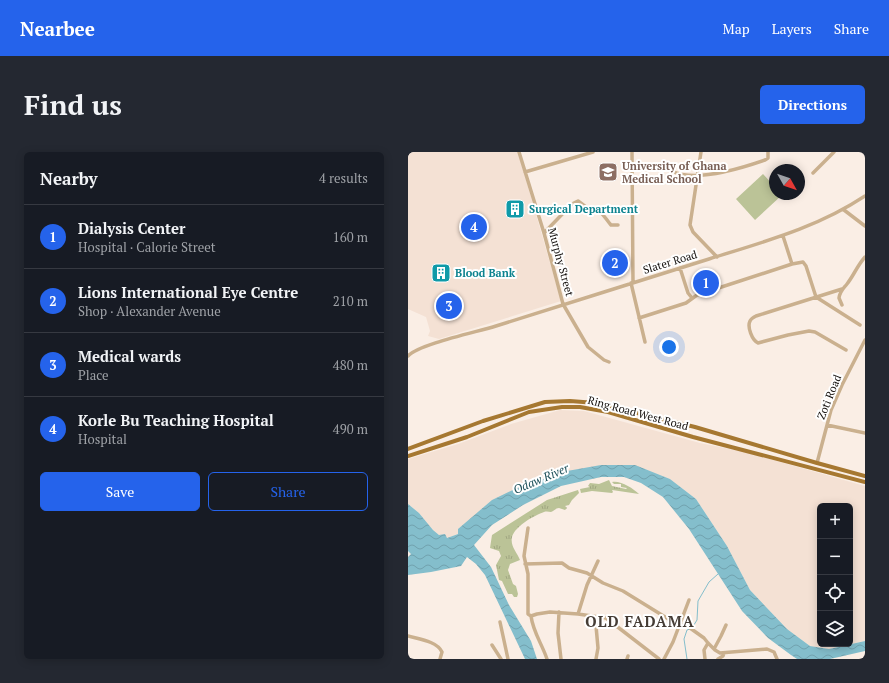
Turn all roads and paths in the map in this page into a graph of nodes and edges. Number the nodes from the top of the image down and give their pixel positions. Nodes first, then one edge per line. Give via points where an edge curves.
1 (519, 152) edge
2 (593, 152) edge
3 (632, 152) edge
4 (702, 152) edge
5 (768, 152) edge
6 (834, 152) edge
7 (672, 171) dead end
8 (525, 172) junction
9 (813, 173) dead end
10 (698, 175) junction
11 (865, 196) edge
12 (844, 210) junction
13 (618, 225) dead end
14 (865, 226) edge
15 (544, 232) junction
16 (783, 236) junction
17 (717, 257) junction
18 (865, 257) edge
19 (792, 264) junction
20 (680, 268) junction
21 (632, 283) junction
22 (842, 289) junction
23 (816, 297) junction
24 (692, 298) junction
25 (563, 304) junction
26 (842, 305) dead end
27 (639, 318) junction
28 (860, 325) dead end
29 (645, 342) dead end
30 (864, 343) edge
31 (846, 350) dead end
32 (408, 356) edge
33 (608, 362) dead end
34 (827, 425) junction
35 (695, 427) junction
36 (865, 433) edge
37 (693, 437) junction
38 (408, 449) edge
39 (408, 456) edge
40 (817, 463) junction
41 (865, 476) edge
42 (865, 482) edge
43 (528, 528) dead end
44 (598, 561) dead end
45 (527, 564) junction
46 (591, 576) junction
47 (689, 600) dead end
48 (559, 612) junction
49 (578, 614) junction
50 (531, 616) junction
51 (597, 617) junction
52 (500, 622) dead end
53 (680, 624) junction
54 (726, 625) dead end
55 (408, 636) edge
56 (708, 643) junction
57 (492, 645) dead end
58 (714, 649) junction
59 (724, 653) junction
60 (440, 659) edge
61 (501, 659) edge
62 (508, 659) edge
63 (547, 659) edge
64 (561, 659) edge
65 (596, 659) edge
66 (658, 659) edge
67 (664, 659) edge
68 (705, 659) edge
69 (718, 659) edge
70 (777, 659) edge

1 - 8 street, Murphy Street
2 - 8 street
3 - 21 street
4 - 10 street
5 - 10 street via 768,158 765,160 732,170
6 - 9 street
7 - 10 street via 684,175
8 - 15 street, Murphy Street
10 - 17 street via 690,225
11 - 12 street, Slater Road
12 - 14 street
12 - 16 street, Slater Road
13 - 15 street via 611,224 597,209 593,207 590,210 578,201
15 - 25 street, Murphy Street
16 - 17 street, Slater Road
16 - 19 street
17 - 20 street, Slater Road
18 - 22 street
19 - 23 street via 805,263
19 - 24 street
20 - 21 street, Slater Road
20 - 24 street
21 - 25 street, Slater Road
21 - 27 street
22 - 23 street
22 - 26 street via 838,298
23 - 28 street
23 - 31 street via 751,319 749,325 753,339 761,343 809,331
24 - 27 street via 686,303
25 - 32 street, Slater Road via 434,344 414,351
25 - 33 street, Murphy Street via 588,346
27 - 29 street
30 - 34 street, Zoti Road via 842,385
34 - 36 street
34 - 40 street, Zoti Road
35 - 37 main road
35 - 38 main road, Ring Road West Road via 596,404 557,401 545,402 483,421
35 - 40 main road, Ring Road West Road
37 - 39 main road, Ring Road West Road via 598,409 562,407 529,412 467,437
37 - 42 main road, Ring Road West Road
40 - 41 main road, Ring Road West Road
43 - 45 street via 524,556
44 - 46 street
45 - 46 street via 562,563
45 - 50 street via 528,614
46 - 49 street
46 - 53 street
47 - 53 street
48 - 49 street
48 - 50 street
48 - 64 street
49 - 51 street
50 - 63 street via 534,632 543,646
51 - 65 street
51 - 66 street via 610,621
52 - 62 street
53 - 56 street via 698,633
53 - 67 street
54 - 58 street
55 - 60 street via 430,642 440,648
56 - 58 street
56 - 68 street via 704,650
57 - 61 street
58 - 59 street
59 - 69 street
59 - 70 street via 767,649 774,652

